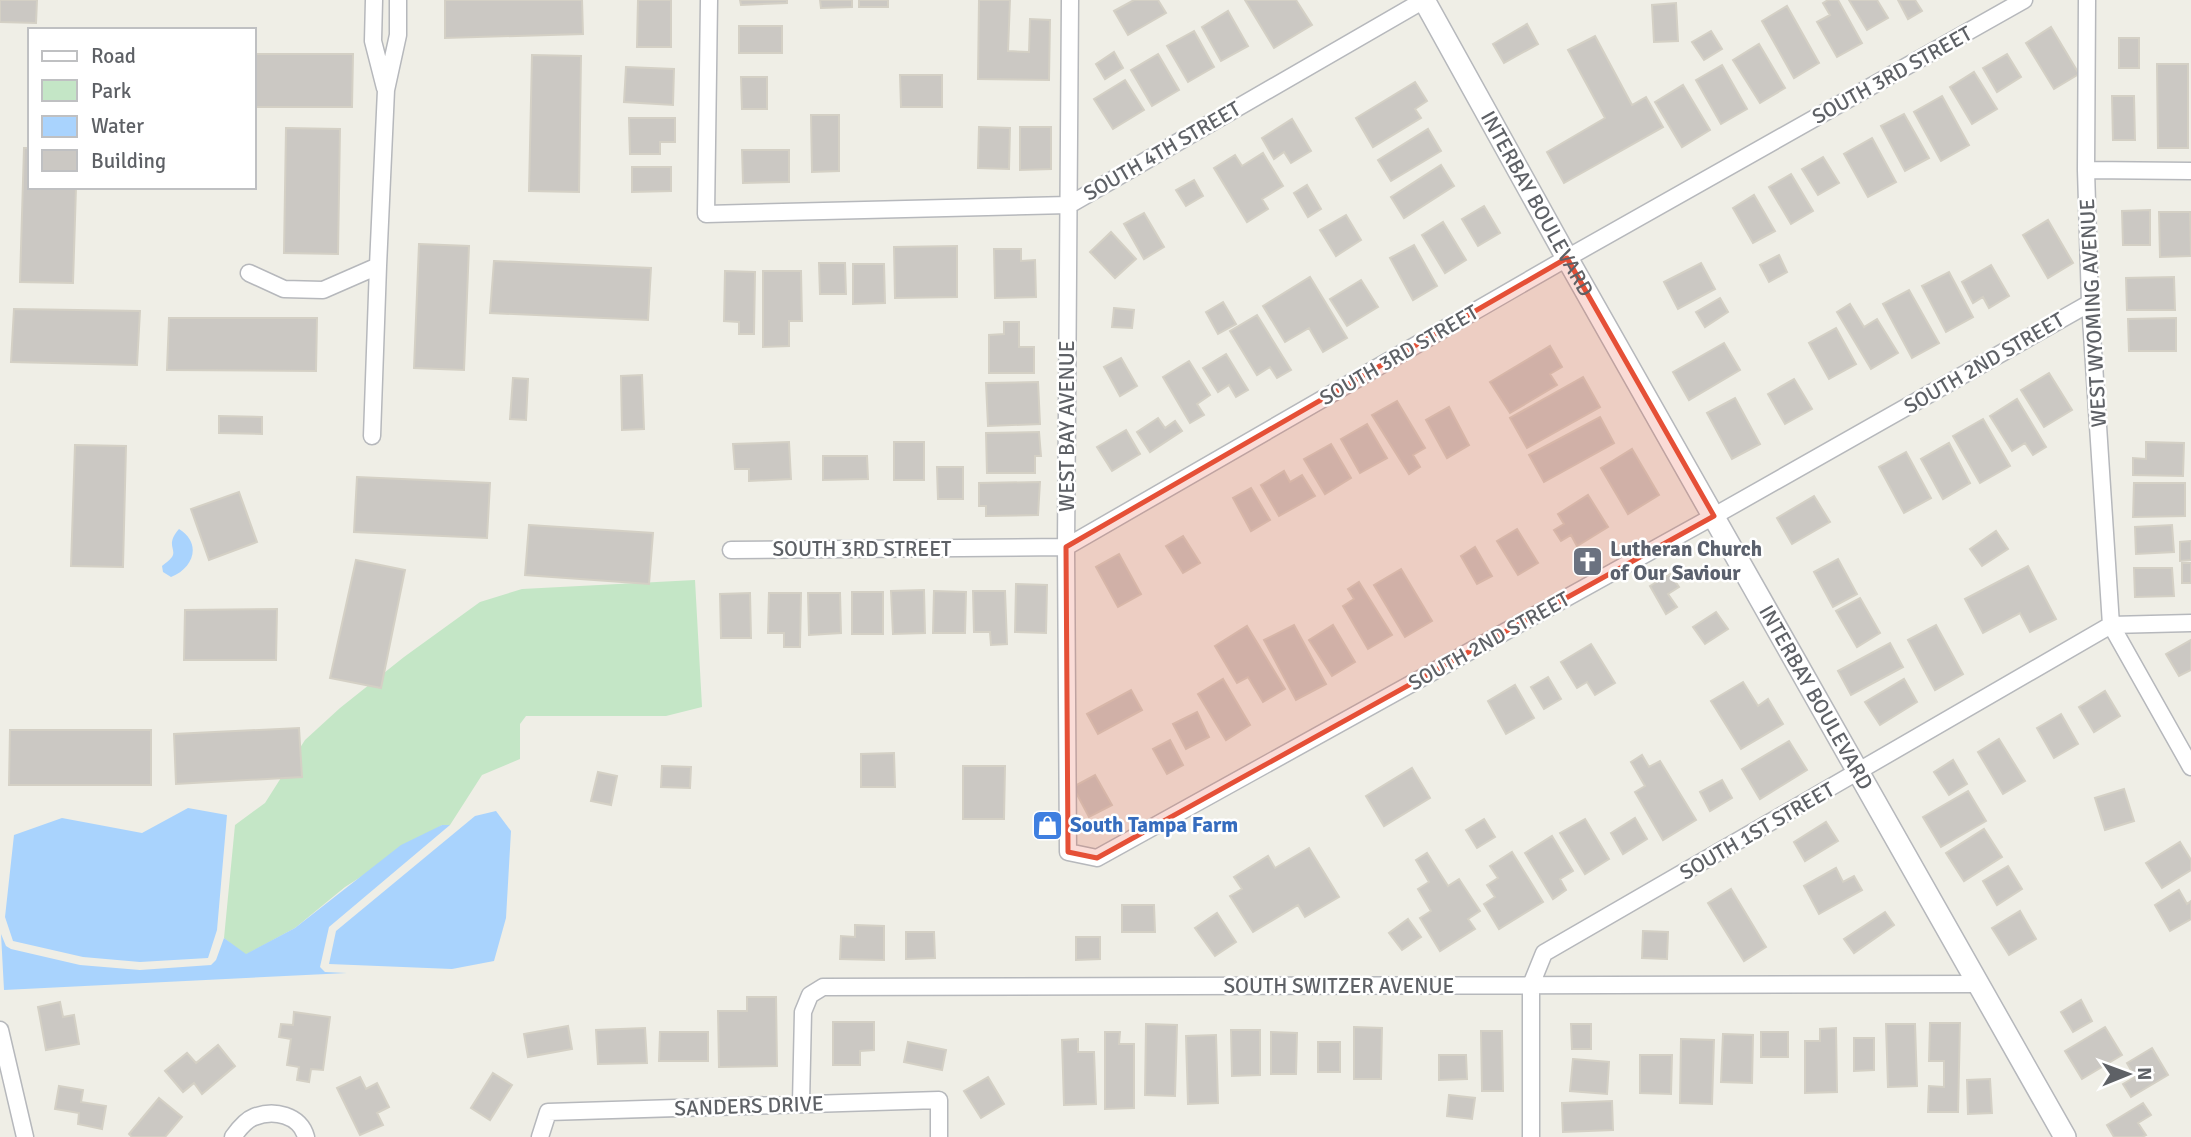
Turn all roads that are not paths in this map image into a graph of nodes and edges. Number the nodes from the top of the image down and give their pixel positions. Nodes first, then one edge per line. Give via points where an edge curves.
1 (373, 0) edge
2 (398, 0) edge
3 (709, 0) edge
4 (1070, 0) edge
5 (1424, 0) edge
6 (2024, 0) edge
7 (2087, 0) edge
8 (386, 90) junction
9 (2087, 170) junction
10 (2191, 171) edge
11 (1069, 205) junction
12 (1567, 258) junction
13 (378, 266) junction
14 (249, 273) dead end
15 (2090, 303) junction
16 (372, 436) dead end
17 (1714, 516) junction
18 (1066, 547) junction
19 (731, 550) dead end
20 (2191, 623) edge
21 (2111, 625) junction
22 (2191, 767) edge
23 (1859, 772) junction
24 (1068, 852) joint
25 (1979, 984) junction
26 (1531, 985) junction
27 (0, 1030) edge
28 (801, 1104) junction
29 (24, 1137) edge
30 (233, 1137) edge
31 (306, 1137) edge
32 (540, 1137) edge
33 (939, 1137) edge
34 (1531, 1137) edge
35 (2065, 1137) edge

1 - 8 street via 373,41
2 - 8 street via 398,35
3 - 11 street, SOUTH 4TH STREET via 706,214
4 - 11 street, WEST BAY AVENUE
5 - 11 street, SOUTH 4TH STREET
5 - 12 street, INTERBAY BOULEVARD
6 - 12 street, SOUTH 3RD STREET
7 - 9 street, WEST WYOMING AVENUE
8 - 13 street
9 - 10 street
9 - 15 street, WEST WYOMING AVENUE
11 - 18 street, WEST BAY AVENUE
12 - 17 street, INTERBAY BOULEVARD
12 - 18 street, SOUTH 3RD STREET
13 - 14 street via 323,290 284,289
13 - 16 street
15 - 17 street, SOUTH 2ND STREET
15 - 21 street, WEST WYOMING AVENUE
17 - 23 street, INTERBAY BOULEVARD
17 - 24 street, SOUTH 2ND STREET via 1097,858
18 - 19 street, SOUTH 3RD STREET
18 - 24 street, WEST BAY AVENUE
20 - 21 street, SOUTH 1ST STREET
21 - 22 street
21 - 23 street, SOUTH 1ST STREET
23 - 25 street, INTERBAY BOULEVARD
23 - 26 street, SOUTH 1ST STREET via 1544,953
25 - 26 street, SOUTH SWITZER AVENUE
25 - 35 street, INTERBAY BOULEVARD
26 - 28 street, SOUTH SWITZER AVENUE via 823,987 810,995 803,1012
26 - 34 street
27 - 29 street
28 - 32 street, SANDERS DRIVE via 548,1112
28 - 33 street, SANDERS DRIVE via 939,1100
30 - 31 street via 251,1117 268,1114 288,1115 304,1128

